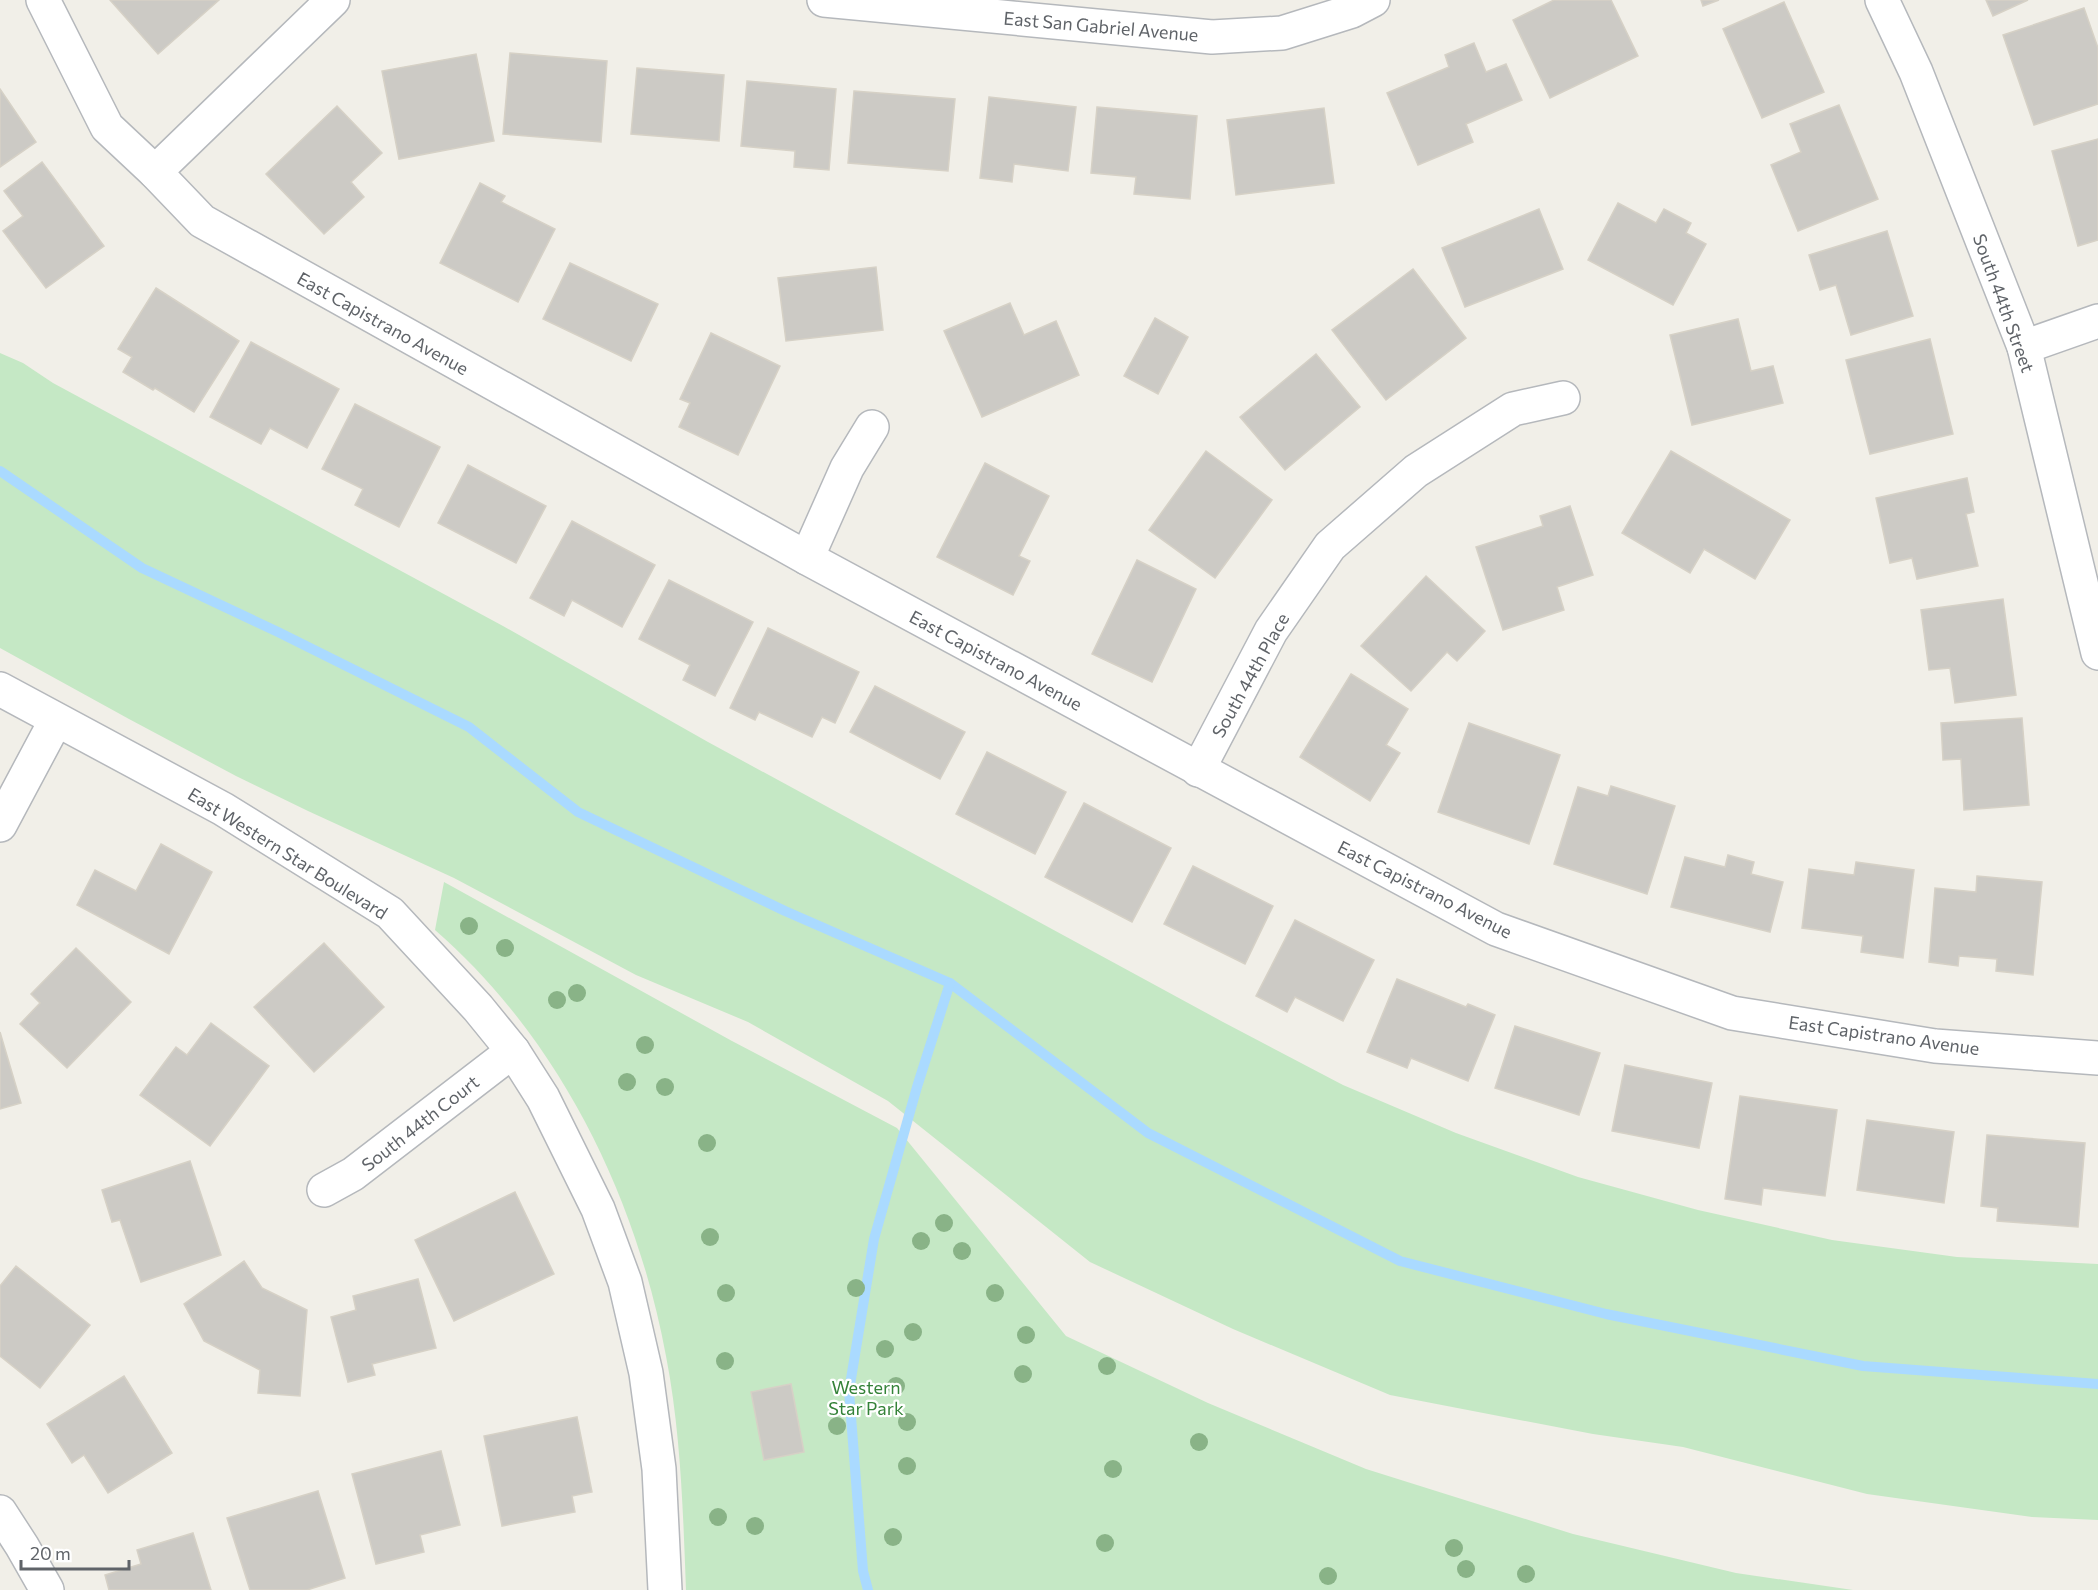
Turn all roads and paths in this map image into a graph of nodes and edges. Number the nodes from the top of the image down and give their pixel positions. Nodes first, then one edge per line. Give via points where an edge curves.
1 (43, 0) edge
2 (333, 0) edge
3 (824, 0) edge
4 (1373, 0) edge
5 (1882, 0) edge
6 (155, 172) junction
7 (2098, 321) edge
8 (2024, 347) junction
9 (1563, 398) dead end
10 (872, 427) dead end
11 (807, 558) junction
12 (2098, 653) edge
13 (0, 689) edge
14 (56, 720) junction
15 (1198, 770) junction
16 (0, 825) edge
17 (513, 1052) junction
18 (2098, 1058) edge
19 (324, 1190) dead end
20 (0, 1512) edge
21 (47, 1590) edge
22 (665, 1590) edge

1 - 6 street, East Capistrano Avenue via 107,127
2 - 6 street
3 - 4 street, East San Gabriel Avenue via 1212,37 1282,33 1352,11
5 - 8 street, South 44th Street via 1916,72
6 - 11 street, East Capistrano Avenue via 212,227
7 - 8 street
8 - 12 street, South 44th Street
9 - 15 street, South 44th Place via 1514,409 1416,471 1330,546 1271,631
10 - 11 street via 847,468
11 - 15 street, East Capistrano Avenue
13 - 14 street, East Western Star Boulevard
14 - 16 street
14 - 17 street, East Western Star Boulevard via 223,809 390,913
15 - 18 street, East Capistrano Avenue via 1496,929 1732,1012 1935,1046
17 - 19 street, South 44th Court via 354,1174
17 - 22 street, East Western Star Boulevard via 543,1098 598,1209 625,1282 646,1373 659,1469
20 - 21 street

